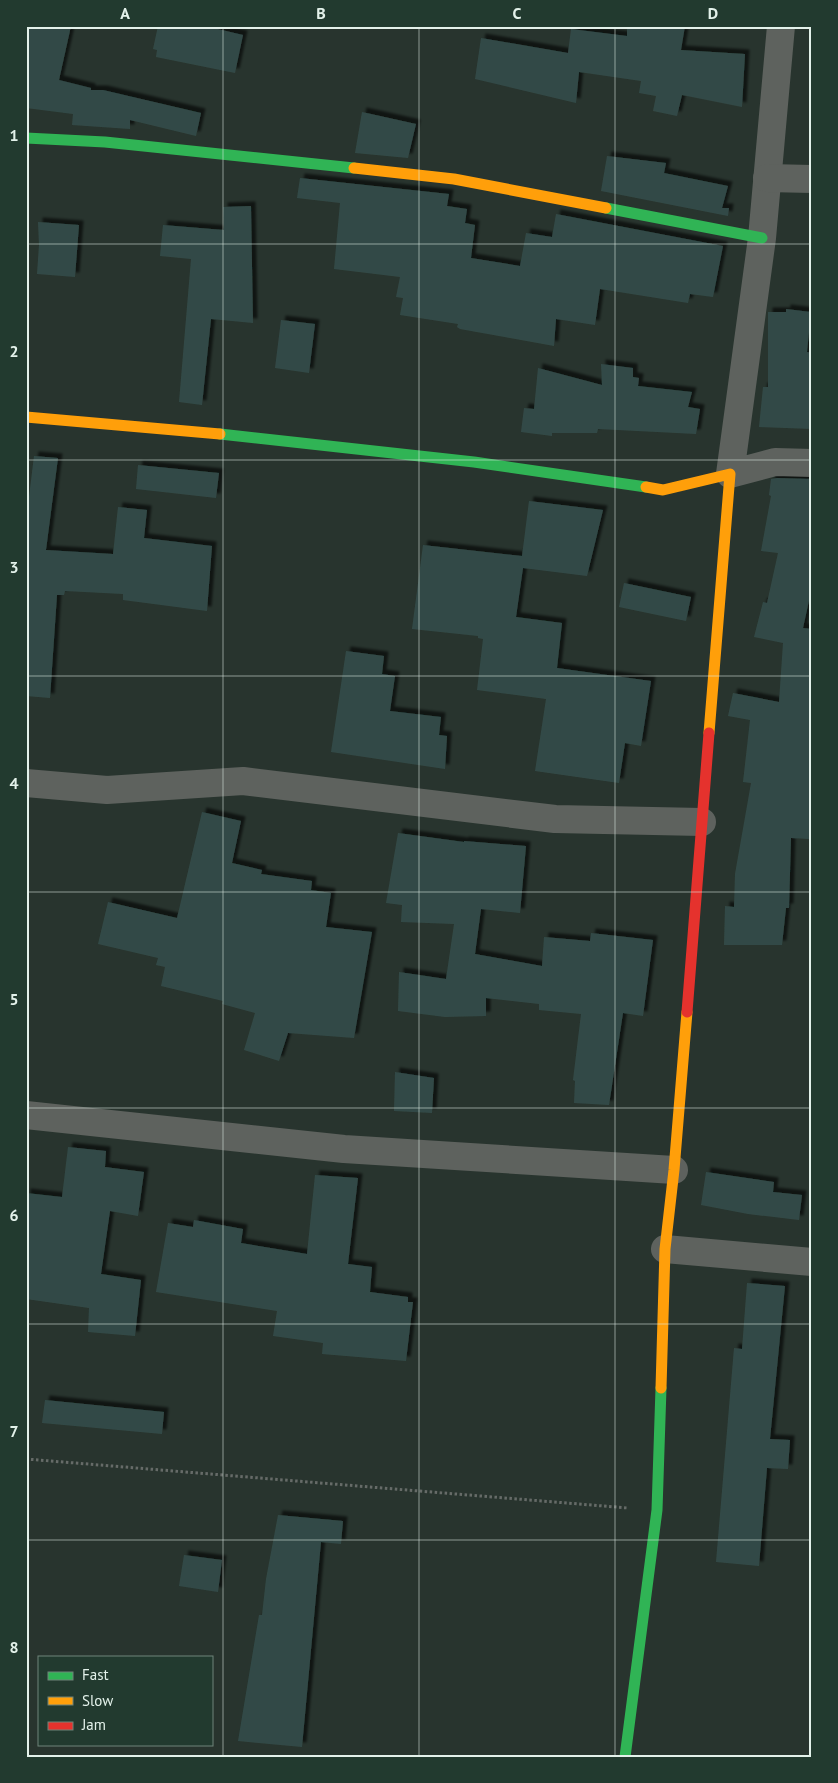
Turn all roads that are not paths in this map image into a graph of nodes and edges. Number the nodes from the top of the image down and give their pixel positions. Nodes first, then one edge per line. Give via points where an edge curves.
1 (781, 26) edge
2 (26, 138) edge
3 (767, 178) junction
4 (812, 179) edge
5 (762, 238) junction
6 (26, 417) edge
7 (812, 463) edge
8 (730, 474) junction
9 (26, 783) edge
10 (702, 822) junction
11 (26, 1115) edge
12 (674, 1170) junction
13 (665, 1249) junction
14 (812, 1262) edge
15 (625, 1757) edge

1 - 3 street
2 - 5 street via 105,142 454,179
3 - 4 street
3 - 5 street
5 - 8 street
6 - 8 street via 161,427 425,457 663,490
7 - 8 street via 775,462
8 - 10 street
9 - 10 street via 107,790 243,782 555,819
10 - 12 street
11 - 12 street via 344,1149
12 - 13 street
13 - 14 street
13 - 15 street via 656,1510

